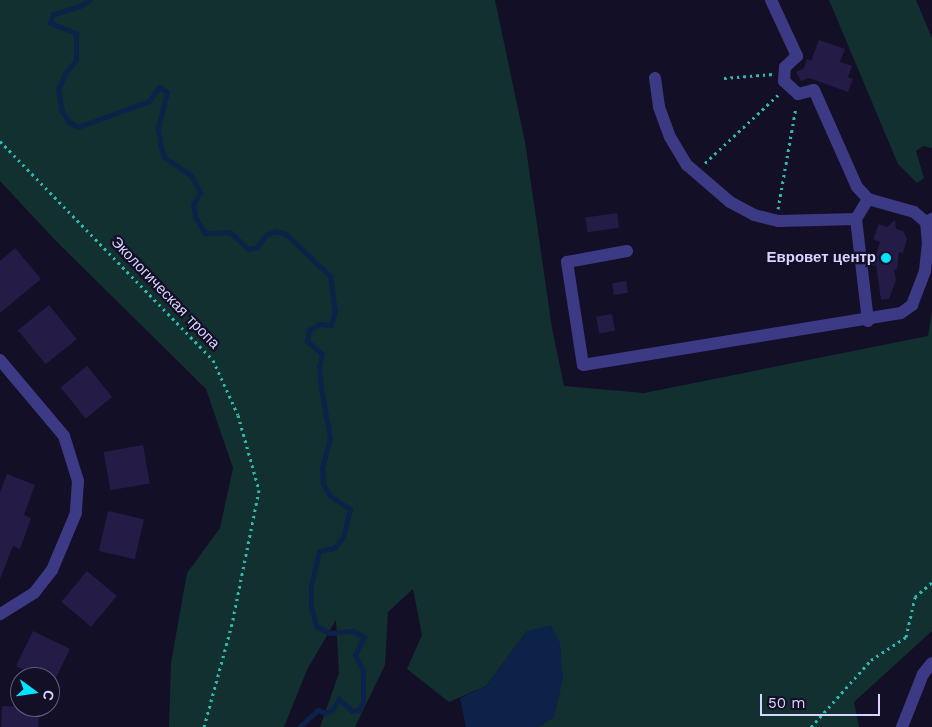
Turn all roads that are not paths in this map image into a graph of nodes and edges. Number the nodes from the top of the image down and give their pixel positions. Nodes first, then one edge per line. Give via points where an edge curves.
1 (771, 0) edge
2 (655, 78) dead end
3 (868, 199) junction
4 (856, 219) junction
5 (929, 220) edge
6 (627, 252) dead end
7 (868, 321) junction
8 (0, 360) edge
9 (0, 614) edge
10 (932, 663) edge
11 (902, 727) edge

1 - 3 lane via 797,56 788,61 783,74 787,86 798,94 814,90 857,187
2 - 4 lane via 659,107 670,137 695,173 730,202 754,215 776,220
3 - 4 lane
3 - 5 lane via 914,212
4 - 7 lane
5 - 7 lane via 925,271 912,305 901,313
6 - 7 lane via 567,262 583,365
8 - 9 lane via 64,436 78,481 76,513 52,570 34,593
10 - 11 lane via 923,674

